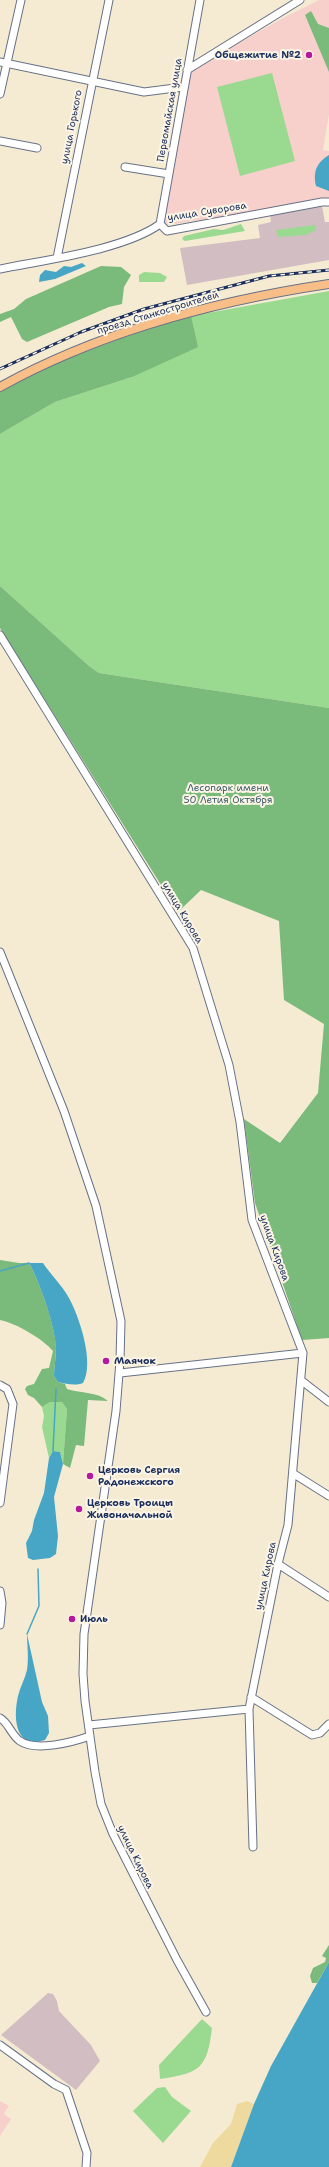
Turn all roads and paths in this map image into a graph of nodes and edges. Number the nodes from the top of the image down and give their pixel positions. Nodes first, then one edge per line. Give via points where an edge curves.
1 (21, 0) edge
2 (109, 0) edge
3 (200, 0) edge
4 (300, 0) edge
5 (0, 62) edge
6 (8, 64) junction
7 (187, 70) junction
8 (91, 81) junction
9 (183, 88) junction
10 (0, 94) edge
11 (0, 141) edge
12 (37, 148) dead end
13 (125, 167) dead end
14 (169, 174) junction
15 (329, 202) edge
16 (160, 224) junction
17 (167, 231) junction
18 (146, 234) junction
19 (57, 258) junction
20 (0, 269) edge
21 (329, 284) edge
22 (0, 387) edge
23 (0, 636) edge
24 (0, 952) edge
25 (303, 1353) junction
26 (120, 1373) junction
27 (302, 1381) junction
28 (0, 1385) edge
29 (329, 1402) edge
30 (294, 1474) junction
31 (329, 1496) edge
32 (0, 1503) edge
33 (278, 1564) junction
34 (0, 1591) edge
35 (329, 1597) edge
36 (0, 1625) edge
37 (251, 1697) junction
38 (249, 1709) junction
39 (0, 1718) edge
40 (329, 1724) edge
41 (88, 1725) junction
42 (90, 1736) junction
43 (253, 1847) dead end
44 (206, 2012) dead end
45 (0, 2045) edge
46 (86, 2167) edge

1 - 6 street
2 - 8 street, улица Горького
3 - 7 street, Первомайская улица
4 - 7 street
5 - 6 street
6 - 8 street
6 - 10 street
7 - 9 street, Первомайская улица
8 - 9 street via 144,92
8 - 19 street, улица Горького
9 - 14 street, Первомайская улица
11 - 12 street
13 - 14 street
14 - 16 street, Первомайская улица
15 - 17 street, улица Суворова
16 - 17 street, улица Суворова
16 - 18 street, улица Суворова
17 - 18 street
18 - 19 street, улица Суворова
19 - 20 street, улица Суворова
21 - 22 main road, проезд Станкостроителей via 200,309 91,344
23 - 25 street, улица Кирова via 193,948 229,1065 240,1122 252,1220
24 - 26 street, улица Кирова via 64,1111 96,1206 121,1321
25 - 26 street
25 - 27 street, улица Кирова
26 - 41 street, улица Кирова via 84,1634 83,1674
27 - 29 street
27 - 30 street, улица Кирова
28 - 32 street via 6,1389 13,1404
30 - 31 street
30 - 33 street, улица Кирова via 288,1525
33 - 35 street
33 - 37 street, улица Кирова
34 - 36 street
37 - 38 street, улица Кирова
37 - 40 street via 312,1735 320,1733
38 - 41 street
38 - 43 street, улица Кирова
39 - 42 street via 20,1741 31,1746 53,1745
41 - 42 street, улица Кирова
42 - 44 street, улица Кирова via 101,1804 112,1834
45 - 46 street via 66,2090 87,2153

